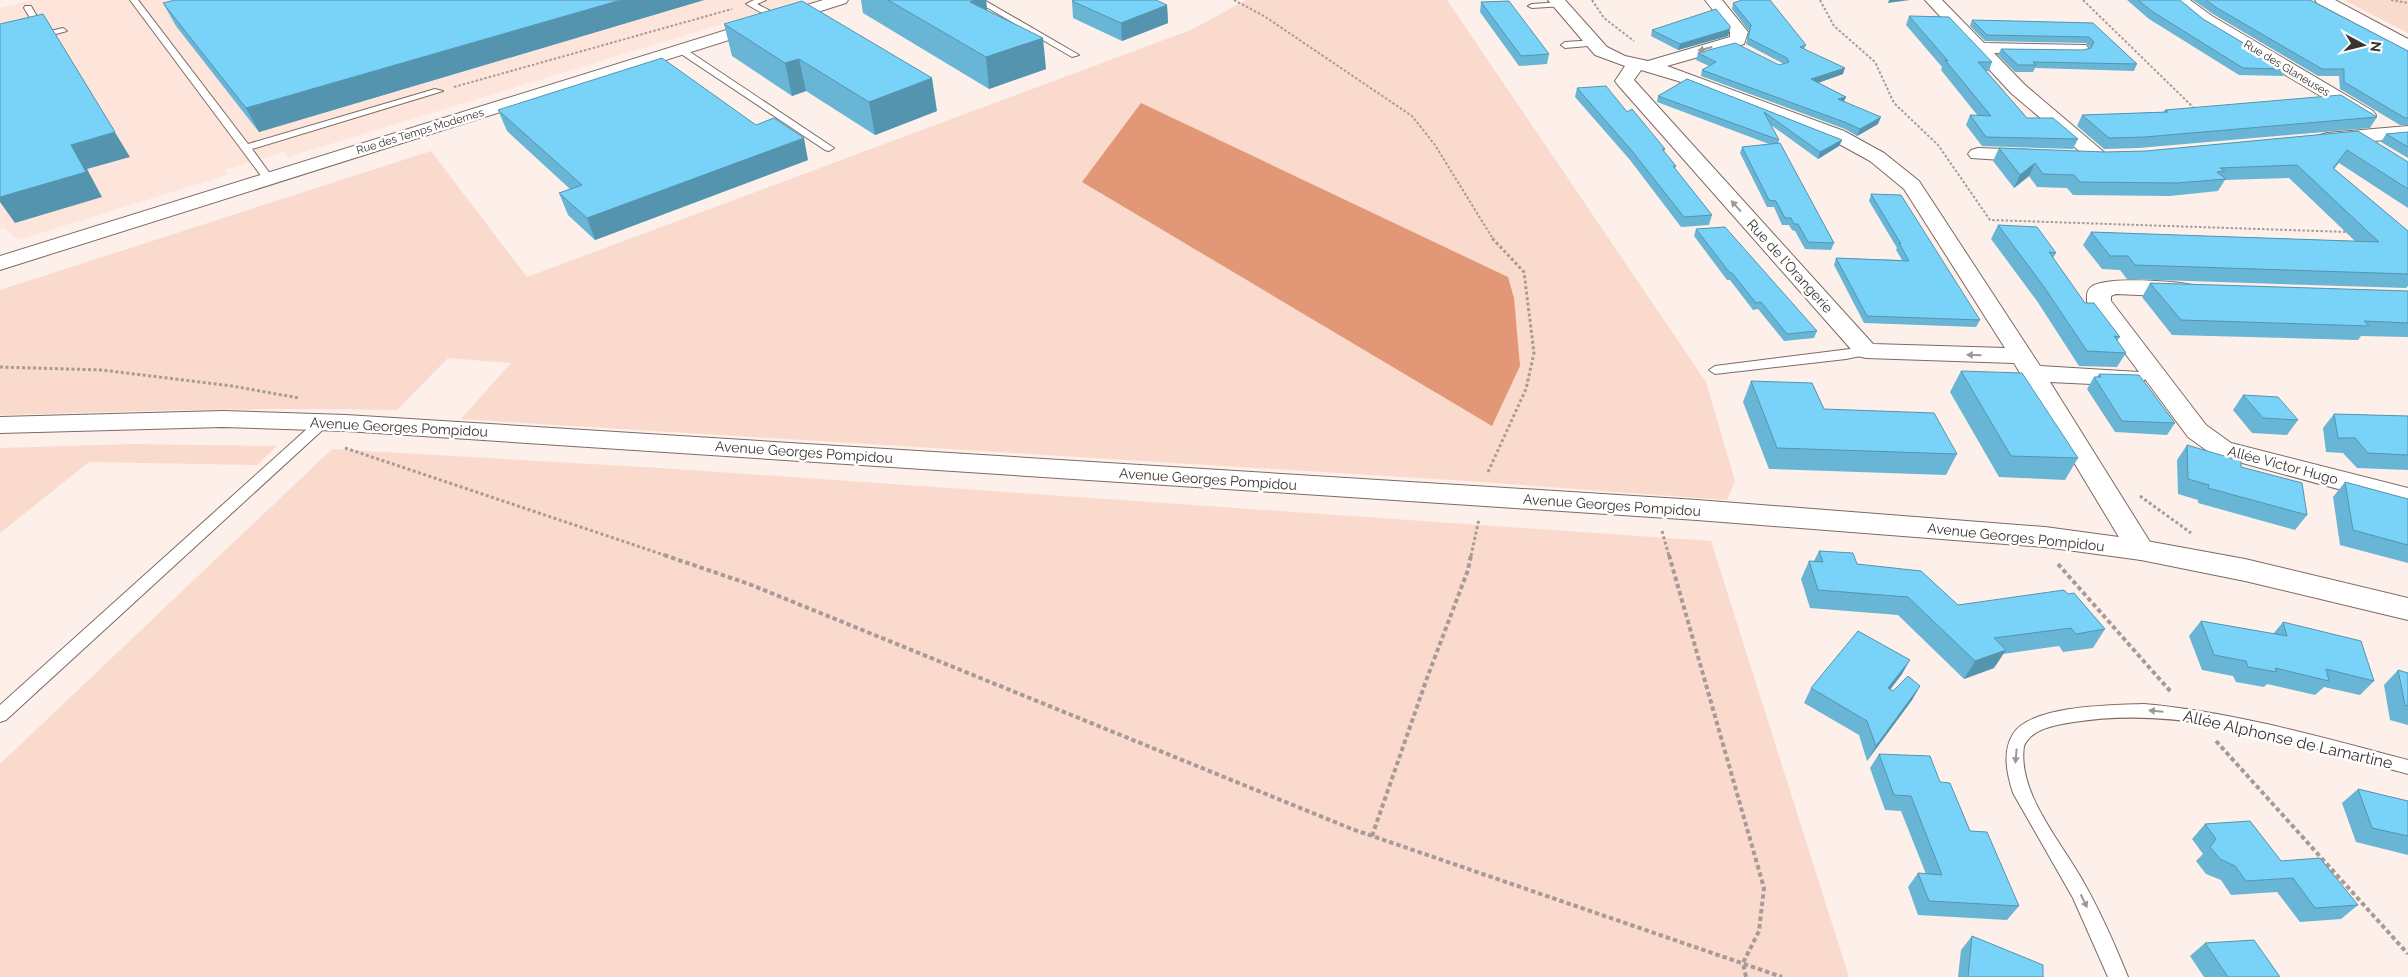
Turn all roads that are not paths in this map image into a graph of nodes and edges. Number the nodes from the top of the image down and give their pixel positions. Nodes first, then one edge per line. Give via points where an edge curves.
1 (134, 0) edge
2 (762, 0) edge
3 (840, 0) edge
4 (978, 0) edge
5 (1713, 0) edge
6 (1934, 0) edge
7 (2179, 0) edge
8 (2323, 0) edge
9 (1559, 2) edge
10 (1532, 6) dead end
11 (28, 8) dead end
12 (779, 19) junction
13 (63, 30) dead end
14 (44, 35) junction
15 (1596, 43) junction
16 (1565, 45) dead end
17 (0, 46) edge
18 (2408, 46) edge
19 (1982, 48) junction
20 (681, 50) junction
21 (2080, 50) edge
22 (1075, 55) dead end
23 (1642, 65) junction
24 (438, 91) road end
25 (2402, 133) edge
26 (2355, 137) junction
27 (2311, 140) edge
28 (246, 148) junction
29 (829, 148) dead end
30 (2380, 151) edge
31 (1978, 154) dead end
32 (268, 178) junction
33 (0, 262) edge
34 (2203, 290) edge
35 (1866, 351) junction
36 (2028, 365) junction
37 (1715, 370) dead end
38 (2158, 379) junction
39 (0, 425) edge
40 (327, 432) junction
41 (2408, 498) edge
42 (2142, 550) junction
43 (2408, 609) edge
44 (0, 715) edge
45 (2408, 767) edge
46 (2118, 977) edge

1 - 28 lane
2 - 12 lane via 750,4
3 - 12 street, Rue des Temps Modernes
4 - 22 lane
5 -> 23 street via 1739,32 1735,44
6 - 19 street
7 - 25 street, Rue des Glaneuses via 2206,20
8 - 18 street
9 - 10 lane
9 - 15 street
11 - 14 lane
12 - 20 street, Rue des Temps Modernes
13 - 14 lane
14 - 17 lane
15 - 16 lane
15 - 23 street via 1600,50 1620,60
19 - 21 street
19 - 31 street via 2018,89 2106,157
20 - 29 lane
20 - 32 street, Rue des Temps Modernes
35 -> 23 street, Rue de l'Orangerie via 1624,81
23 - 36 street via 1837,135 1877,157 1912,185
24 - 28 lane
25 - 26 street
26 - 27 street
26 - 30 street
28 - 32 lane
32 - 33 street, Rue des Temps Modernes
34 - 38 street, Allée Victor Hugo via 2115,288 2099,292 2099,302
36 -> 35 street
35 - 37 lane
36 - 38 street
36 - 42 street
38 - 41 street, Allée Victor Hugo via 2197,431 2222,448
39 - 40 street, Avenue Georges Pompidou via 223,419
40 - 42 street, Avenue Georges Pompidou via 1697,510 2045,537
40 - 44 lane via 301,442
42 - 43 street, Avenue Georges Pompidou via 2245,570
45 -> 46 lane, Allée Alphonse de Lamartine via 2300,739 2157,710 2122,709 2071,715 2037,723 2023,731 2018,741 2015,766 2021,788 2083,898

